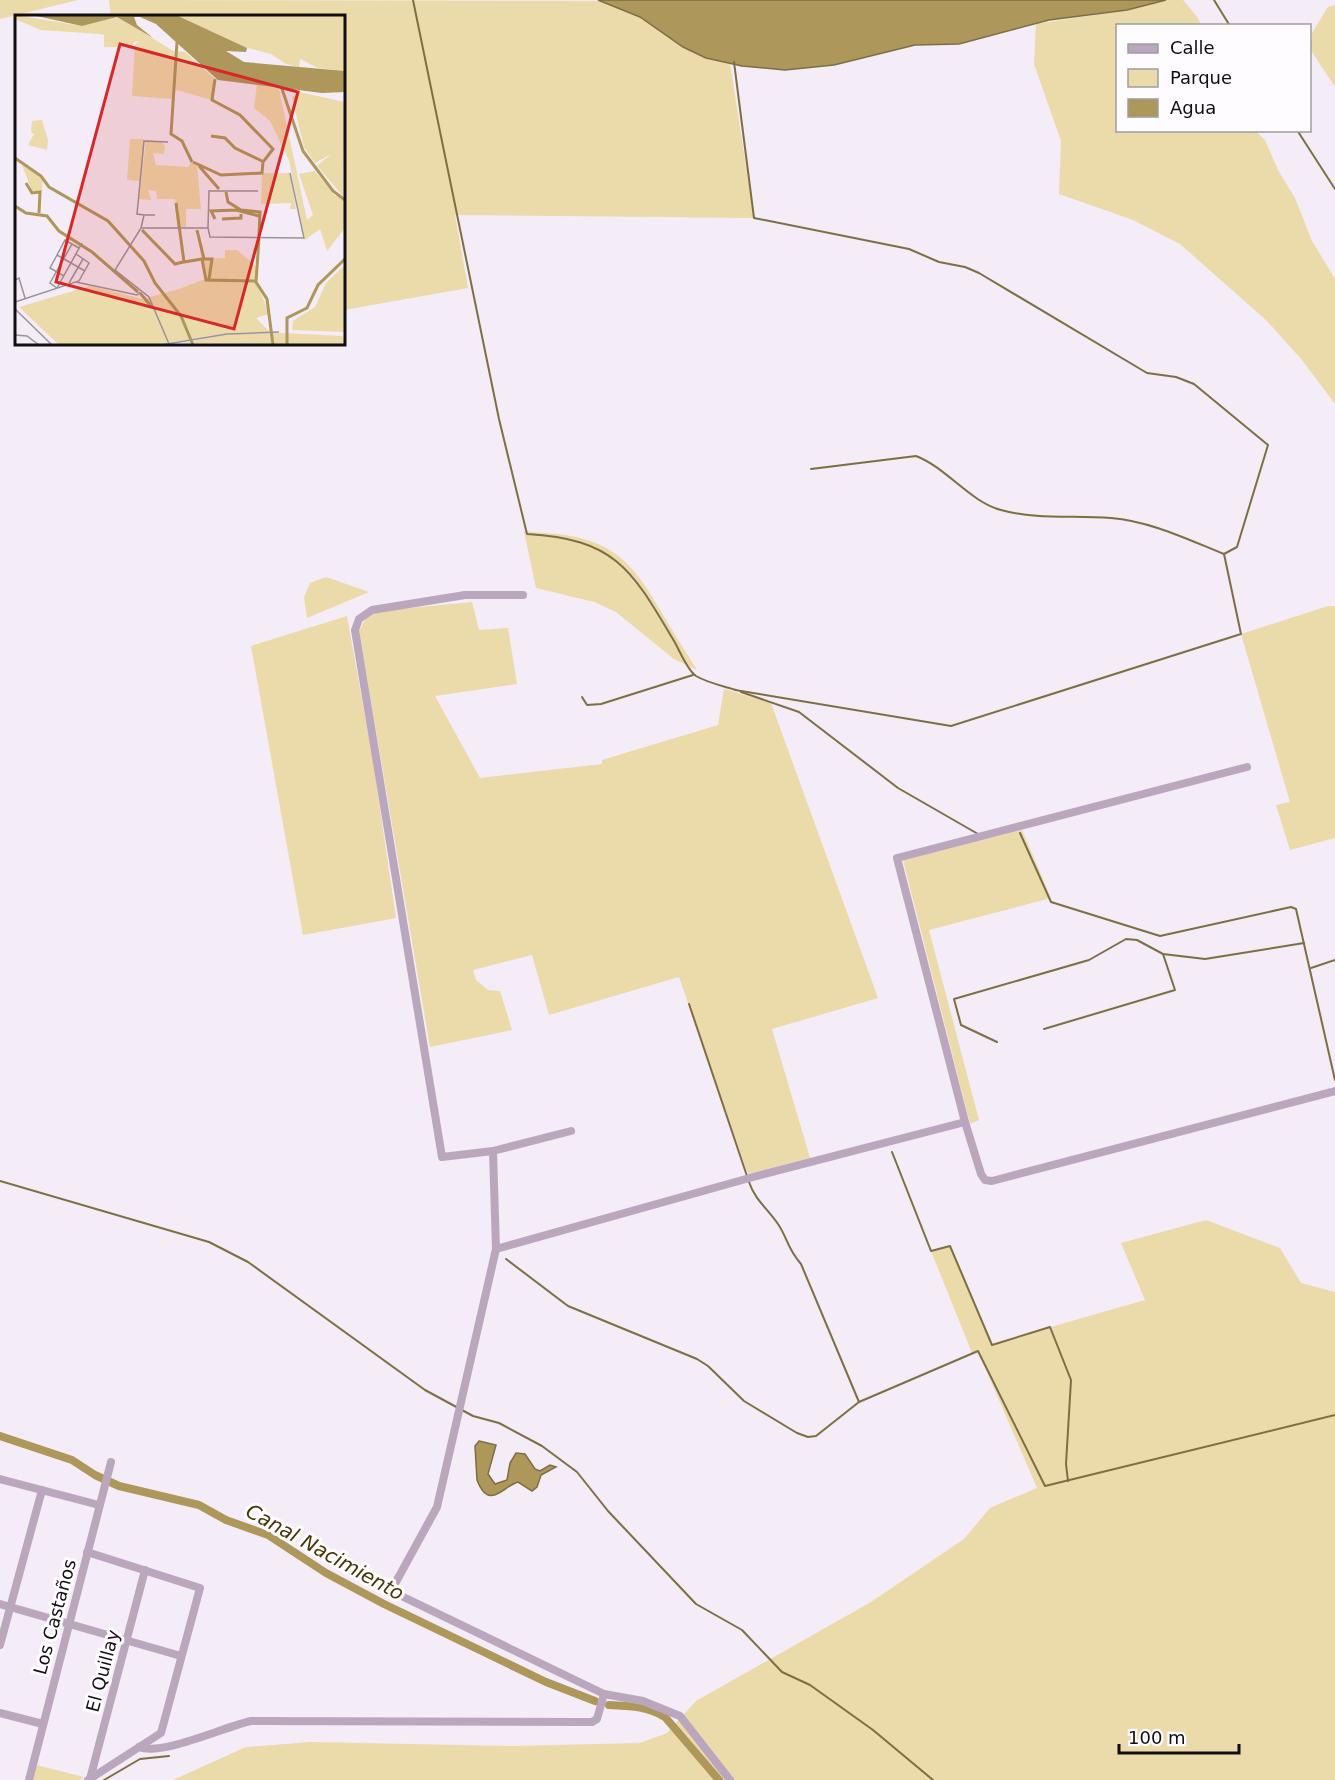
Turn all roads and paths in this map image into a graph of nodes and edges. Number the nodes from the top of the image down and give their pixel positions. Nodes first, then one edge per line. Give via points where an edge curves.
1 (524, 596) dead end
2 (1247, 767) dead end
3 (1335, 1091) edge
4 (965, 1122) junction
5 (571, 1131) dead end
6 (493, 1151) junction
7 (496, 1249) junction
8 (111, 1462) dead end
9 (0, 1479) edge
10 (42, 1490) junction
11 (99, 1505) junction
12 (87, 1552) junction
13 (145, 1570) junction
14 (0, 1604) edge
15 (10, 1606) junction
16 (69, 1622) junction
17 (127, 1639) junction
18 (0, 1645) edge
19 (181, 1656) junction
20 (604, 1694) junction
21 (0, 1713) edge
22 (43, 1724) junction
23 (139, 1747) junction
24 (89, 1779) edge
25 (29, 1780) edge
26 (730, 1780) edge

1 - 6 street via 465,595 372,610 359,619 355,630 442,1157
2 - 4 street via 897,858
3 - 4 street via 992,1181 981,1174
4 - 7 street
5 - 6 street
6 - 7 street
7 - 20 street via 436,1507 391,1591
8 - 11 street, Los Castaños
9 - 10 street
10 - 11 street
10 - 15 street
11 - 12 street, Los Castaños
12 - 13 street
12 - 16 street, Los Castaños
13 - 17 street, El Quillay
13 - 19 street via 200,1588
14 - 15 street
15 - 16 street
15 - 18 street
16 - 17 street
16 - 22 street, Los Castaños
17 - 19 street
17 - 24 street, El Quillay
19 - 23 street via 161,1733
20 - 23 street via 597,1719 592,1722 252,1721 164,1749 150,1751
20 - 26 street via 643,1701 680,1716
21 - 22 street
22 - 25 street, Los Castaños
23 - 24 street

